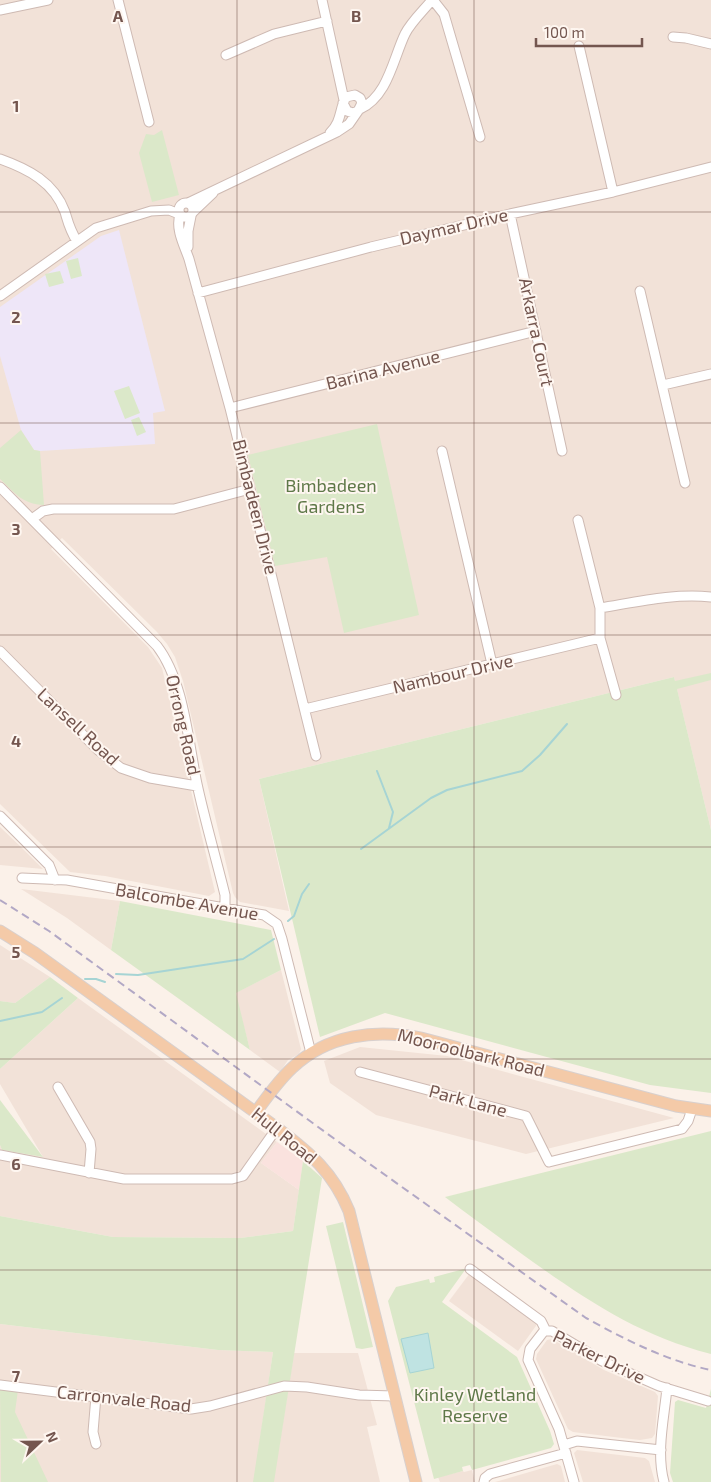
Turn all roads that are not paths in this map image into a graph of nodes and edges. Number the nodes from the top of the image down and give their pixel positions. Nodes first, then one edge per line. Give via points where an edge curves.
1 (48, 0) edge
2 (118, 0) edge
3 (322, 0) edge
4 (432, 0) edge
5 (0, 10) edge
6 (327, 21) junction
7 (673, 37) dead end
8 (711, 44) edge
9 (579, 46) dead end
10 (226, 55) dead end
11 (338, 69) junction
12 (382, 86) junction
13 (356, 95) junction
14 (344, 101) junction
15 (359, 110) junction
16 (149, 122) dead end
17 (326, 137) junction
18 (480, 137) dead end
19 (0, 159) edge
20 (711, 167) edge
21 (216, 190) junction
22 (613, 192) junction
23 (185, 204) junction
24 (151, 211) junction
25 (192, 214) junction
26 (510, 214) junction
27 (180, 215) junction
28 (77, 241) junction
29 (189, 259) junction
30 (640, 291) dead end
31 (198, 293) junction
32 (0, 296) edge
33 (536, 332) junction
34 (711, 374) edge
35 (663, 385) junction
36 (230, 408) junction
37 (442, 451) dead end
38 (562, 451) dead end
39 (685, 483) dead end
40 (0, 487) edge
41 (250, 489) junction
42 (32, 519) junction
43 (578, 520) dead end
44 (711, 597) edge
45 (600, 608) junction
46 (600, 638) junction
47 (0, 652) edge
48 (492, 664) junction
49 (616, 695) dead end
50 (306, 709) junction
51 (316, 756) dead end
52 (197, 786) junction
53 (0, 816) edge
54 (19, 879) dead end
55 (55, 880) junction
56 (224, 908) junction
57 (0, 931) edge
58 (311, 1054) junction
59 (360, 1072) dead end
60 (58, 1087) dead end
61 (692, 1109) junction
62 (711, 1111) edge
63 (256, 1112) junction
64 (277, 1128) junction
65 (0, 1155) edge
66 (89, 1173) junction
67 (470, 1269) dead end
68 (546, 1331) junction
69 (0, 1385) edge
70 (667, 1388) junction
71 (96, 1396) junction
72 (394, 1396) junction
73 (708, 1401) dead end
74 (96, 1444) dead end
75 (565, 1449) junction
76 (660, 1450) junction
77 (416, 1482) edge
78 (484, 1482) edge
79 (574, 1482) edge
80 (664, 1482) edge

1 - 5 street
2 - 16 street
3 - 6 street
4 - 12 street via 406,32
4 - 18 street via 444,14
6 - 10 street via 274,34
6 - 11 street
7 - 8 street
9 - 22 street
11 - 13 street via 348,91
11 - 14 street
12 - 13 street via 366,96
12 - 15 street via 376,98
13 - 14 street via 348,95
13 - 15 street via 361,100
14 - 15 street via 347,111
14 - 17 street via 335,128
15 - 17 street via 349,124
17 - 21 street
19 - 28 street via 31,172 53,189 70,232
20 - 22 street, Daymar Drive
21 - 23 street
21 - 25 street
22 - 26 street, Daymar Drive
23 - 24 street via 165,205
23 - 25 street via 192,206
23 - 27 street via 179,208
24 - 27 street via 169,210
24 - 28 street via 102,225
25 - 27 street via 185,218
25 - 29 street, Bimbadeen Drive via 188,236
26 - 31 street, Daymar Drive
26 - 33 street, Arkarra Court
27 - 29 street, Bimbadeen Drive via 179,226
28 - 32 street
29 - 31 street, Bimbadeen Drive
30 - 35 street
31 - 36 street, Bimbadeen Drive
33 - 36 street, Barina Avenue
33 - 38 street, Arkarra Court
34 - 35 street
35 - 39 street
36 - 41 street, Bimbadeen Drive
37 - 48 street
40 - 42 street, Orrong Road
41 - 42 street via 174,508 53,509
41 - 50 street, Bimbadeen Drive
42 - 52 street, Orrong Road via 164,655 175,681
43 - 45 street
44 - 45 street via 659,597
45 - 46 street
46 - 48 street, Nambour Drive
46 - 49 street
47 - 52 street, Lansell Road via 98,750 121,768 150,778
48 - 50 street, Nambour Drive
50 - 51 street, Bimbadeen Drive
52 - 56 street, Orrong Road via 225,895
53 - 55 street via 49,865
54 - 55 street, Balcombe Avenue
55 - 56 street, Balcombe Avenue
56 - 58 street, Balcombe Avenue via 264,915 277,924
57 - 63 main road, Hull Road
58 - 61 main road, Mooroolbark Road via 351,1037 403,1034
58 - 63 main road, Mooroolbark Road via 288,1072
59 - 61 street, Park Lane via 526,1116 549,1162 682,1129
60 - 66 street via 90,1142
61 - 62 main road, Mooroolbark Road
63 - 64 main road, Hull Road
64 - 66 street via 243,1176 237,1178 124,1179
64 - 72 main road, Hull Road via 325,1168 341,1192 355,1231
65 - 66 street
67 - 68 street via 541,1320
68 - 70 street, Parker Drive via 552,1331 602,1361
68 - 75 street, Parker Drive via 530,1349 528,1360
69 - 71 street, Carronvale Road
70 - 73 street, Parker Drive
70 - 76 street
71 - 72 street, Carronvale Road via 191,1408 284,1386
71 - 74 street via 93,1432
72 - 77 main road, Hull Road
75 - 76 street via 577,1441
75 - 78 street via 490,1474
75 - 79 street, Parker Drive
76 - 80 street

